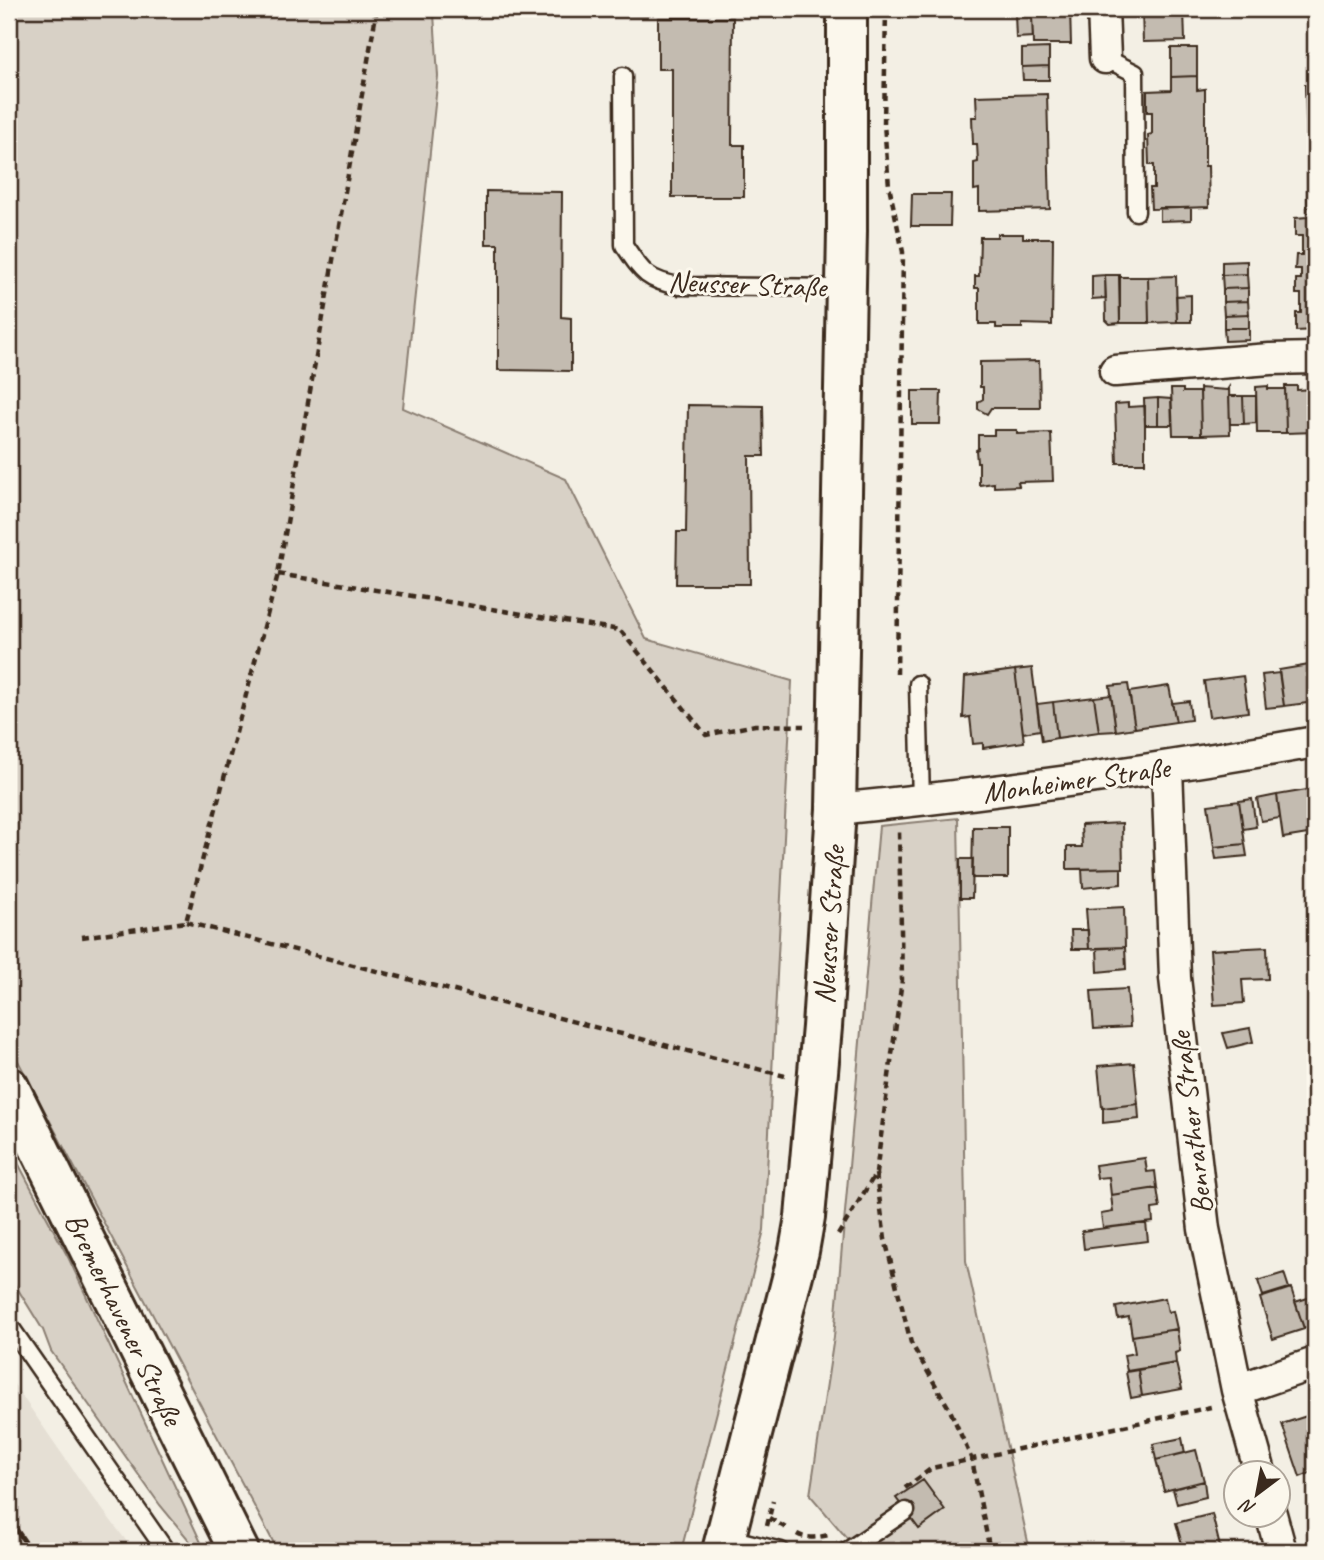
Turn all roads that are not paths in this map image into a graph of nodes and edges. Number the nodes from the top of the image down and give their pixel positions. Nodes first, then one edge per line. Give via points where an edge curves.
1 (846, 9) edge
2 (1103, 9) edge
3 (1105, 58) joint
4 (624, 76) dead end
5 (1136, 212) dead end
6 (846, 288) junction
7 (1315, 358) edge
8 (1115, 371) dead end
9 (918, 684) dead end
10 (1315, 742) edge
11 (1167, 768) junction
12 (909, 802) junction
13 (836, 809) junction
14 (9, 1087) edge
15 (9, 1325) edge
16 (1315, 1363) edge
17 (1238, 1395) junction
18 (1255, 1458) edge
19 (906, 1511) dead end
20 (1275, 1528) edge
21 (724, 1544) edge
22 (166, 1551) edge
23 (239, 1551) edge
24 (781, 1551) edge
25 (847, 1551) edge
26 (1281, 1551) edge

1 - 6 main road, Neusser Straße
2 - 3 street
3 - 5 lane via 1135,73
4 - 6 lane, Neusser Straße via 624,245 639,268 656,282 679,286
6 - 13 main road, Neusser Straße
7 - 8 street
9 - 12 lane
10 - 11 street, Monheimer Straße
11 - 12 street, Monheimer Straße
11 - 17 street, Benrather Straße via 1176,991 1204,1229
12 - 13 street, Monheimer Straße
13 - 21 main road, Neusser Straße via 805,1217
14 - 23 main road, Bremerhavener Straße
15 - 22 lane
16 - 17 street
17 - 18 street, Benrather Straße
19 - 25 lane
20 - 26 street
21 - 24 lane

